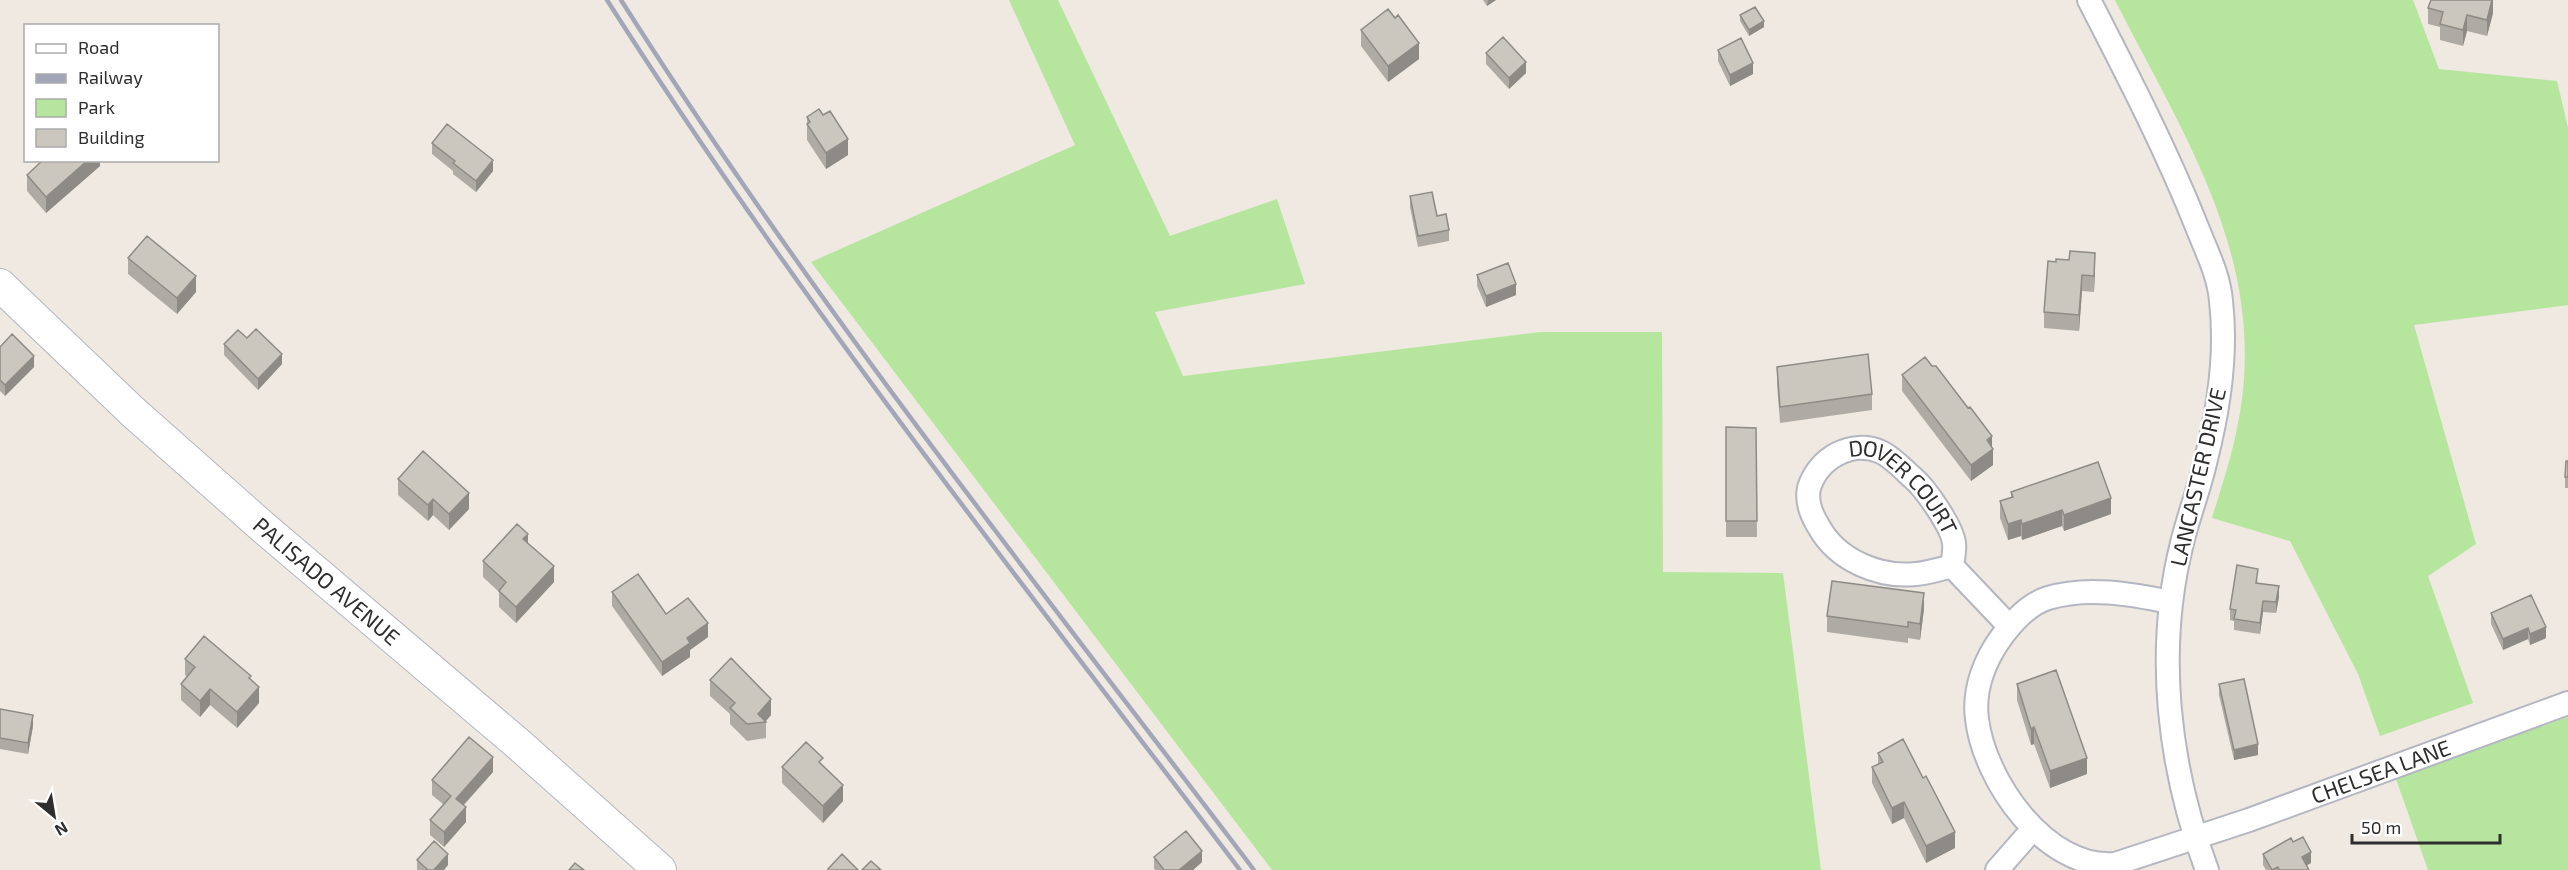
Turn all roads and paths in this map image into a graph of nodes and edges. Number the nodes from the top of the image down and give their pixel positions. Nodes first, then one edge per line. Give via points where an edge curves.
1 (2089, 0) edge
2 (0, 285) edge
3 (1952, 566) junction
4 (2170, 602) junction
5 (2009, 626) junction
6 (2568, 703) edge
7 (2031, 830) junction
8 (2195, 838) junction
9 (2101, 868) edge
10 (660, 870) edge
11 (1997, 870) edge
12 (2207, 870) edge

1 - 4 street, LANCASTER DRIVE via 2185,197 2221,299 2220,387
2 - 10 main road, PALISADO AVENUE via 133,412
3 - 3 street, DOVER COURT via 1915,574 1886,572 1853,562 1825,537 1810,512 1809,489 1819,469 1836,454 1860,447 1882,452 1916,480 1947,524 1954,543
3 - 5 street, DOVER COURT
4 - 5 street via 2128,593 2080,593 2048,598 2029,607
4 - 8 street, LANCASTER DRIVE via 2167,694 2175,753
5 - 7 street via 1990,652 1981,678 1977,718 1985,756 2012,806
6 - 8 street, CHELSEA LANE
7 - 9 street
7 - 11 street
8 - 9 street, CHELSEA LANE
8 - 12 street, LANCASTER DRIVE

